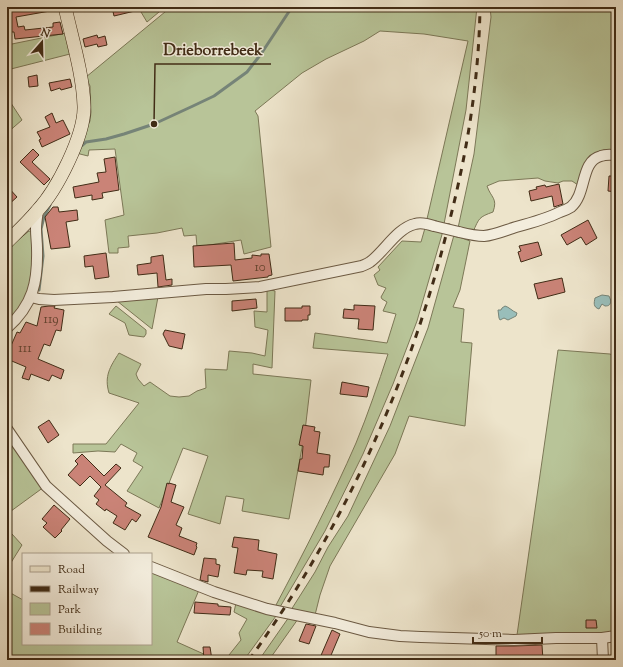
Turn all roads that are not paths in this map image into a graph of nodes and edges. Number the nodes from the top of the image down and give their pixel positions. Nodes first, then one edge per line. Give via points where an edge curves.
1 (65, 7) edge
2 (616, 155) edge
3 (38, 211) junction
4 (7, 242) edge
5 (31, 297) junction
6 (7, 328) edge
7 (7, 429) edge
8 (123, 553) edge
9 (152, 567) edge
10 (616, 636) edge
11 (602, 638) junction
12 (602, 660) edge

1 - 3 main road via 81,79 83,119 68,162
2 - 5 street, bridge via 601,156 590,163 579,196 571,207 496,234 475,236 414,224 396,236 369,263 362,266 260,287 62,300
3 - 4 main road
3 - 5 street via 36,275
5 - 6 street
7 - 8 street via 46,486
9 - 11 street via 214,592 267,609 369,632 400,636 514,640
10 - 11 street
11 - 12 street

